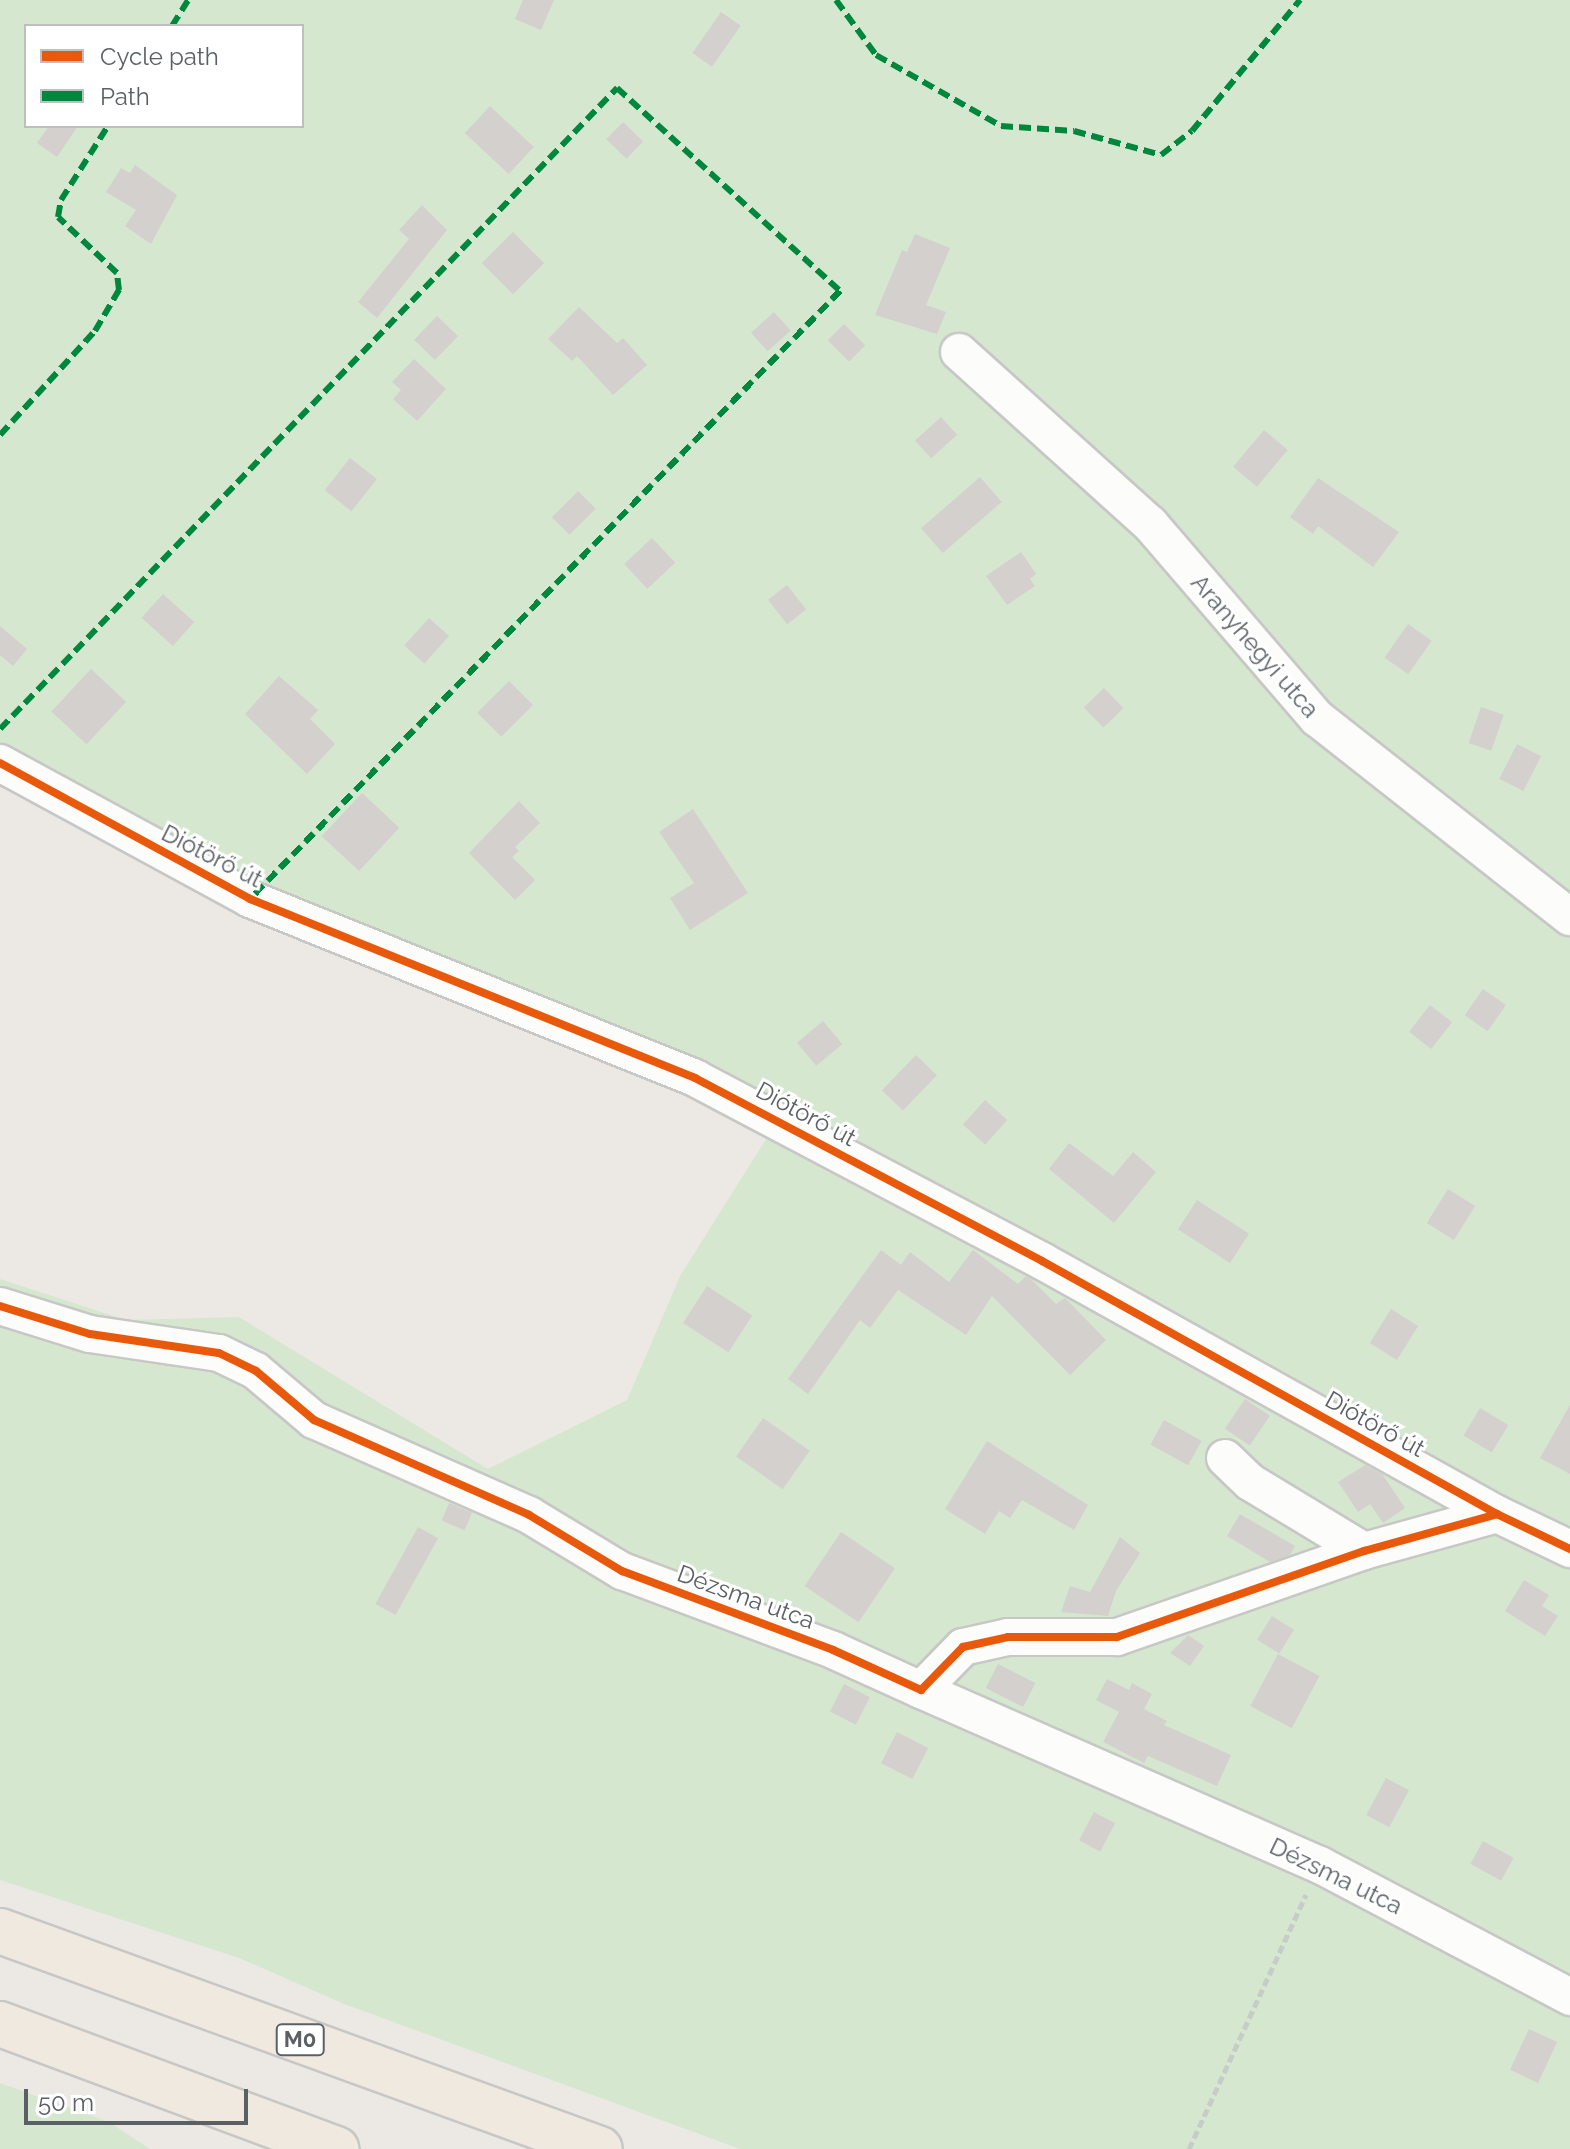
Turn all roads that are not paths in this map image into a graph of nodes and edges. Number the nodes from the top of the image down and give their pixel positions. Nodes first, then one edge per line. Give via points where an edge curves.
1 (959, 352) dead end
2 (0, 763) edge
3 (1570, 917) edge
4 (0, 1306) edge
5 (1225, 1458) dead end
6 (1497, 1514) junction
7 (1570, 1549) edge
8 (1364, 1551) junction
9 (921, 1690) junction
10 (0, 1931) edge
11 (1570, 1997) edge
12 (0, 2024) edge
13 (337, 2149) edge
14 (600, 2149) edge

1 - 3 street, Aranyhegyi utca via 1150,524 1317,718
2 - 6 street, Diótörő út via 250,899 695,1078 1042,1261
4 - 9 street, Dézsma utca via 90,1334 219,1353 256,1371 314,1420 529,1515 622,1571 833,1650
5 - 8 street via 1250,1482
6 - 7 street, Diótörő út
6 - 8 street
8 - 9 street via 1117,1637 1008,1637 963,1647
9 - 11 street, Dézsma utca via 1320,1865
10 - 14 highway, M0
12 - 13 highway

